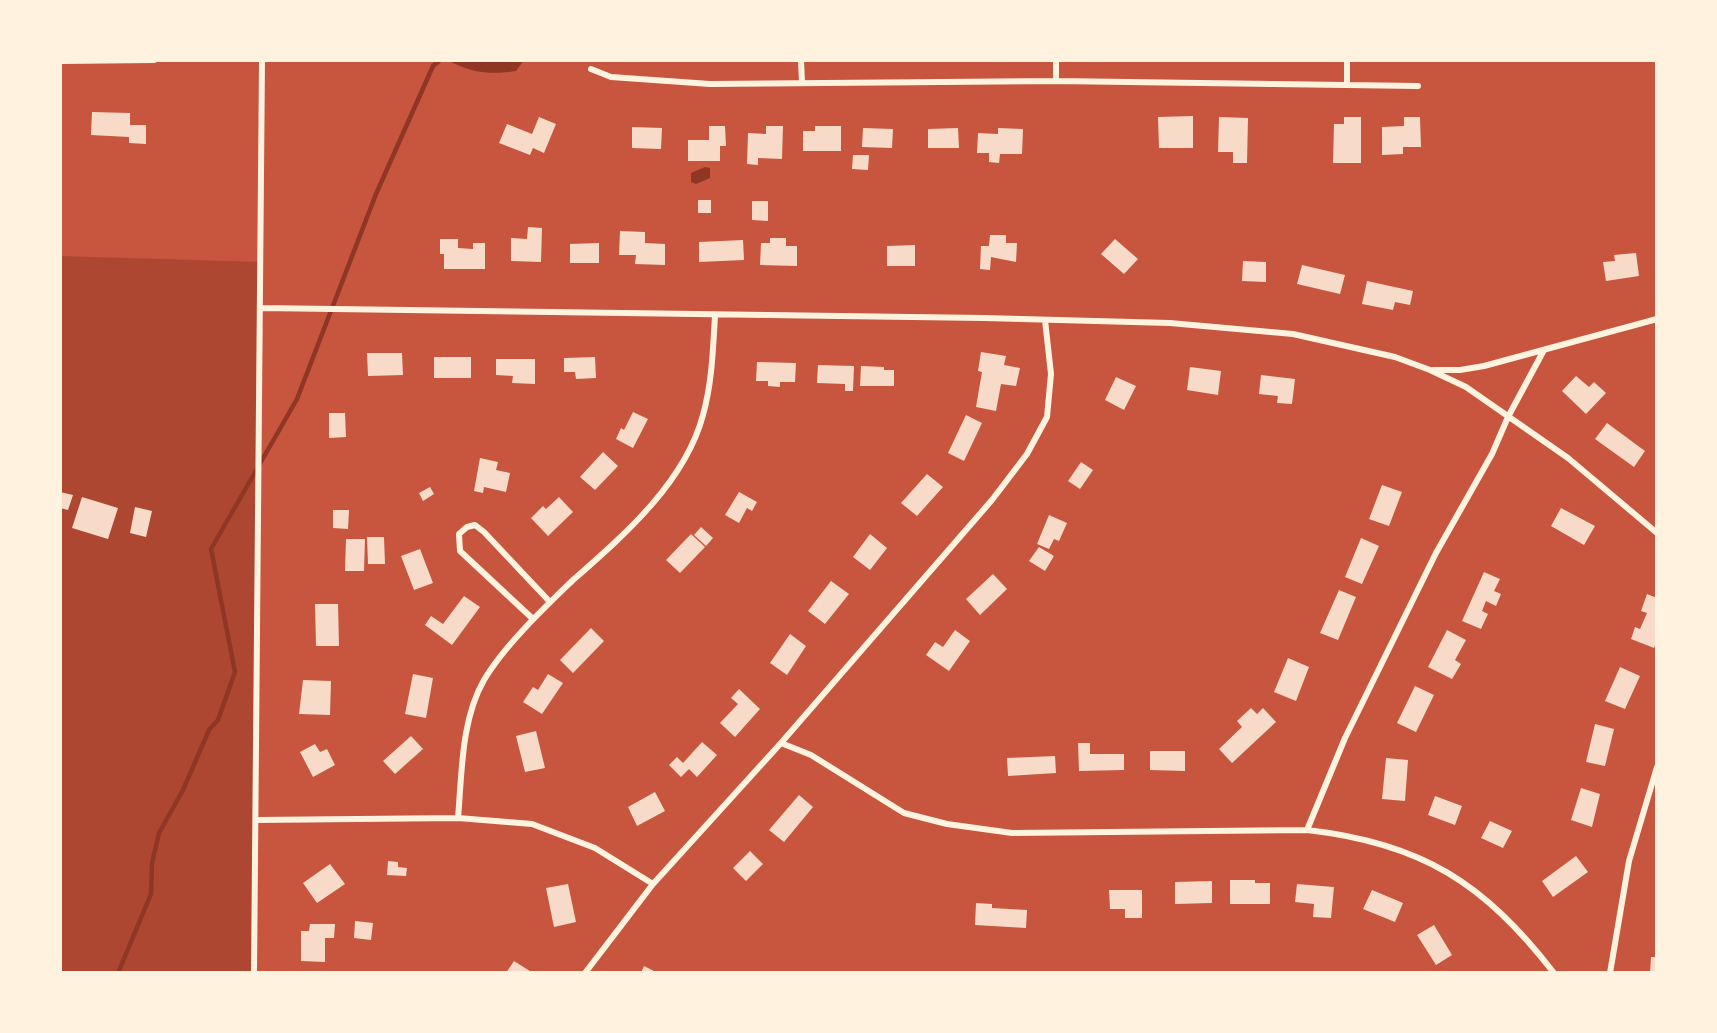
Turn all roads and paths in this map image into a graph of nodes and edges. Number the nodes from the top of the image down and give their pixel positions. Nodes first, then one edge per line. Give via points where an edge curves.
1 (154, 60) edge
2 (262, 60) edge
3 (801, 60) edge
4 (1056, 60) edge
5 (1347, 60) edge
6 (60, 61) edge
7 (591, 69) dead end
8 (1056, 81) junction
9 (802, 83) junction
10 (1347, 84) junction
11 (1419, 86) dead end
12 (262, 309) junction
13 (715, 316) junction
14 (1657, 319) edge
15 (1045, 320) junction
16 (1544, 350) junction
17 (1430, 370) junction
18 (1508, 417) junction
19 (1657, 533) edge
20 (550, 602) junction
21 (533, 619) junction
22 (781, 743) junction
23 (1657, 767) edge
24 (458, 818) junction
25 (257, 820) junction
26 (1307, 830) junction
27 (653, 884) junction
28 (254, 973) edge
29 (585, 973) edge
30 (1554, 973) edge
31 (1610, 973) edge

1 - 6 street
2 - 12 street
3 - 9 street
4 - 8 street
5 - 10 street
7 - 9 street via 612,77 710,84
8 - 9 street
8 - 10 street
10 - 11 street
12 - 13 street
12 - 25 street
13 - 15 street
13 - 20 street via 703,416 685,459 650,506
14 - 16 street
15 - 17 street via 1193,324 1293,334 1395,357
15 - 22 street via 1052,374 1047,417 1039,434 992,500
16 - 17 street via 1468,369
16 - 18 street
17 - 18 street via 1466,387
18 - 19 street via 1568,458
18 - 26 street via 1345,738
20 - 21 street
20 - 21 street via 475,525 459,534 460,551
21 - 24 street via 484,680 477,695 469,720
22 - 26 street via 812,755 904,813 946,825 1012,833
22 - 27 street
23 - 31 street via 1629,861
24 - 25 street
24 - 27 street via 532,824 557,832 595,848
25 - 28 street
26 - 30 street via 1344,835 1401,851 1453,875 1492,903
27 - 29 street

